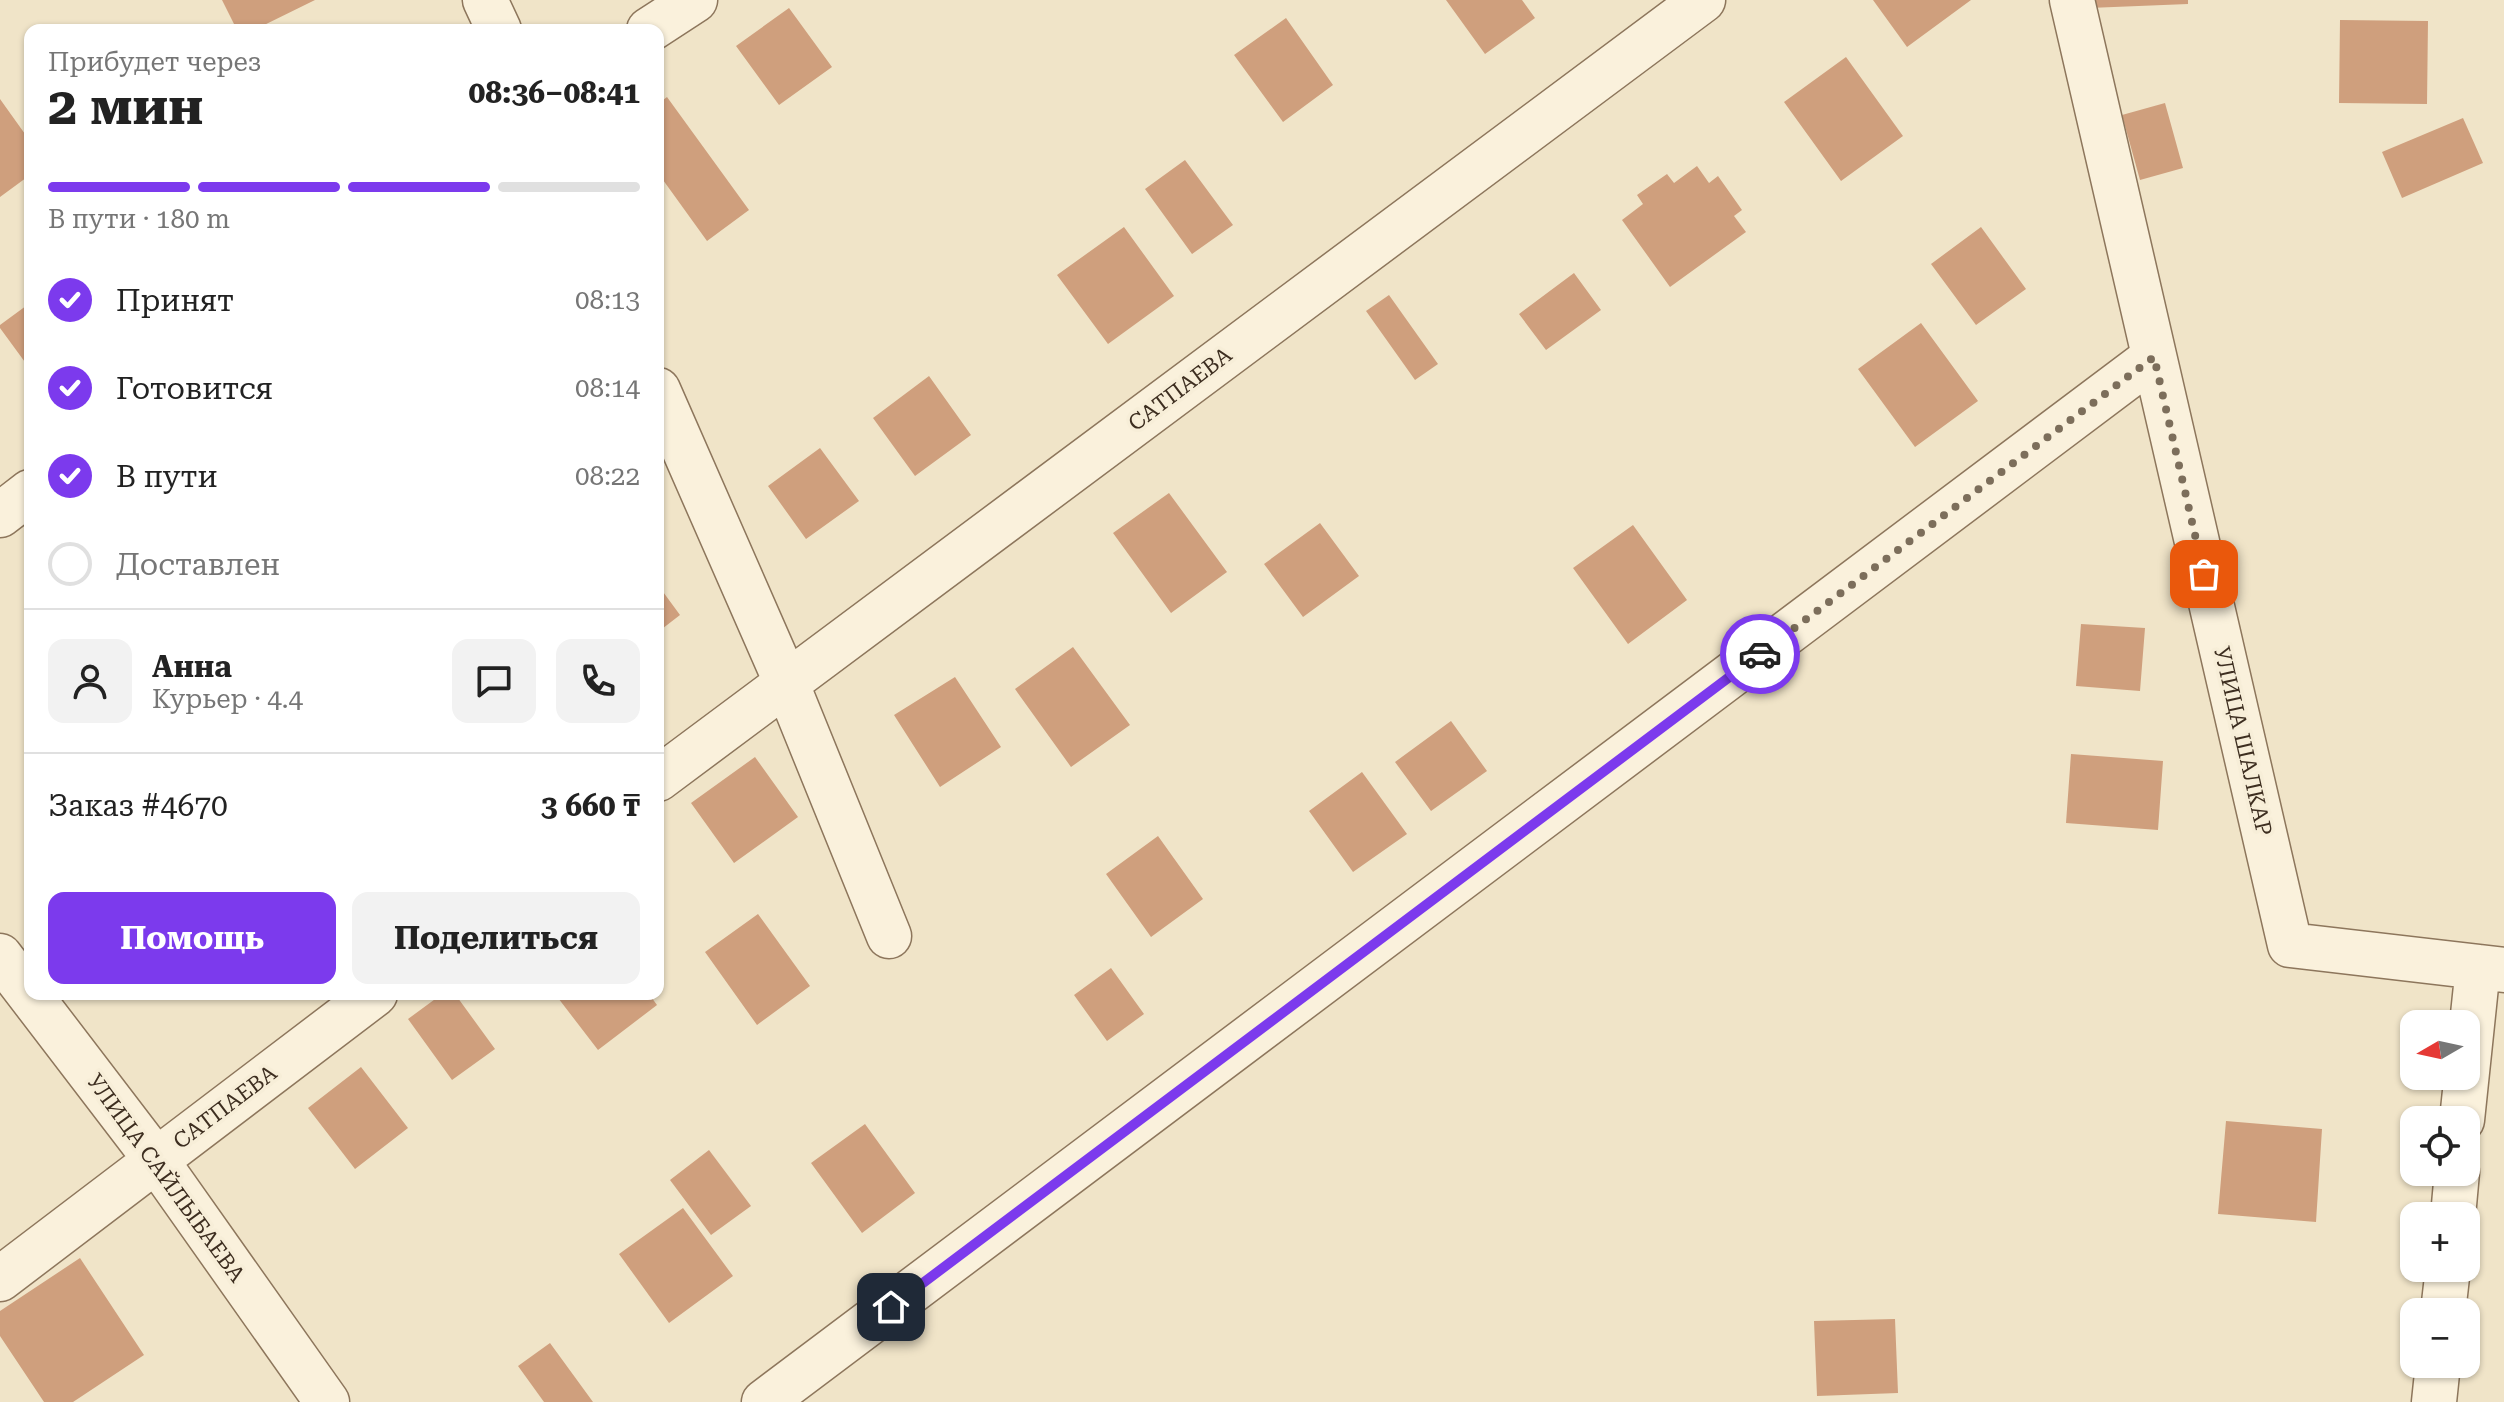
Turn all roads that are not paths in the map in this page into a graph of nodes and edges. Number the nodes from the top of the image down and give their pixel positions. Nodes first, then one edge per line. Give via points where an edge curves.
1 (485, 0) edge
2 (695, 0) edge
3 (1703, 0) edge
4 (2072, 0) edge
5 (496, 24) edge
6 (658, 24) edge
7 (2154, 357) junction
8 (664, 404) edge
9 (24, 497) edge
10 (0, 515) edge
11 (786, 682) junction
12 (664, 774) edge
13 (889, 936) dead end
14 (0, 956) edge
15 (2491, 968) edge
16 (24, 987) edge
17 (34, 1000) edge
18 (367, 1000) edge
19 (2465, 1106) edge
20 (156, 1160) junction
21 (0, 1279) edge
22 (2437, 1378) edge
23 (327, 1402) edge
24 (764, 1402) edge
25 (2434, 1402) edge

1 - 5 street
2 - 6 street
3 - 11 street, САТПАЕВА
4 - 7 street, УЛИЦА ШАЛКАР
7 - 15 street, УЛИЦА ШАЛКАР via 2290,945
7 - 24 street
8 - 11 street
9 - 10 street
11 - 12 street, САТПАЕВА
11 - 13 street
14 - 16 street, УЛИЦА САЙЛЫБАЕВА
15 - 19 street
17 - 20 street, УЛИЦА САЙЛЫБАЕВА
18 - 20 street, САТПАЕВА
20 - 21 street, САТПАЕВА
20 - 23 street, УЛИЦА САЙЛЫБАЕВА
22 - 25 street

